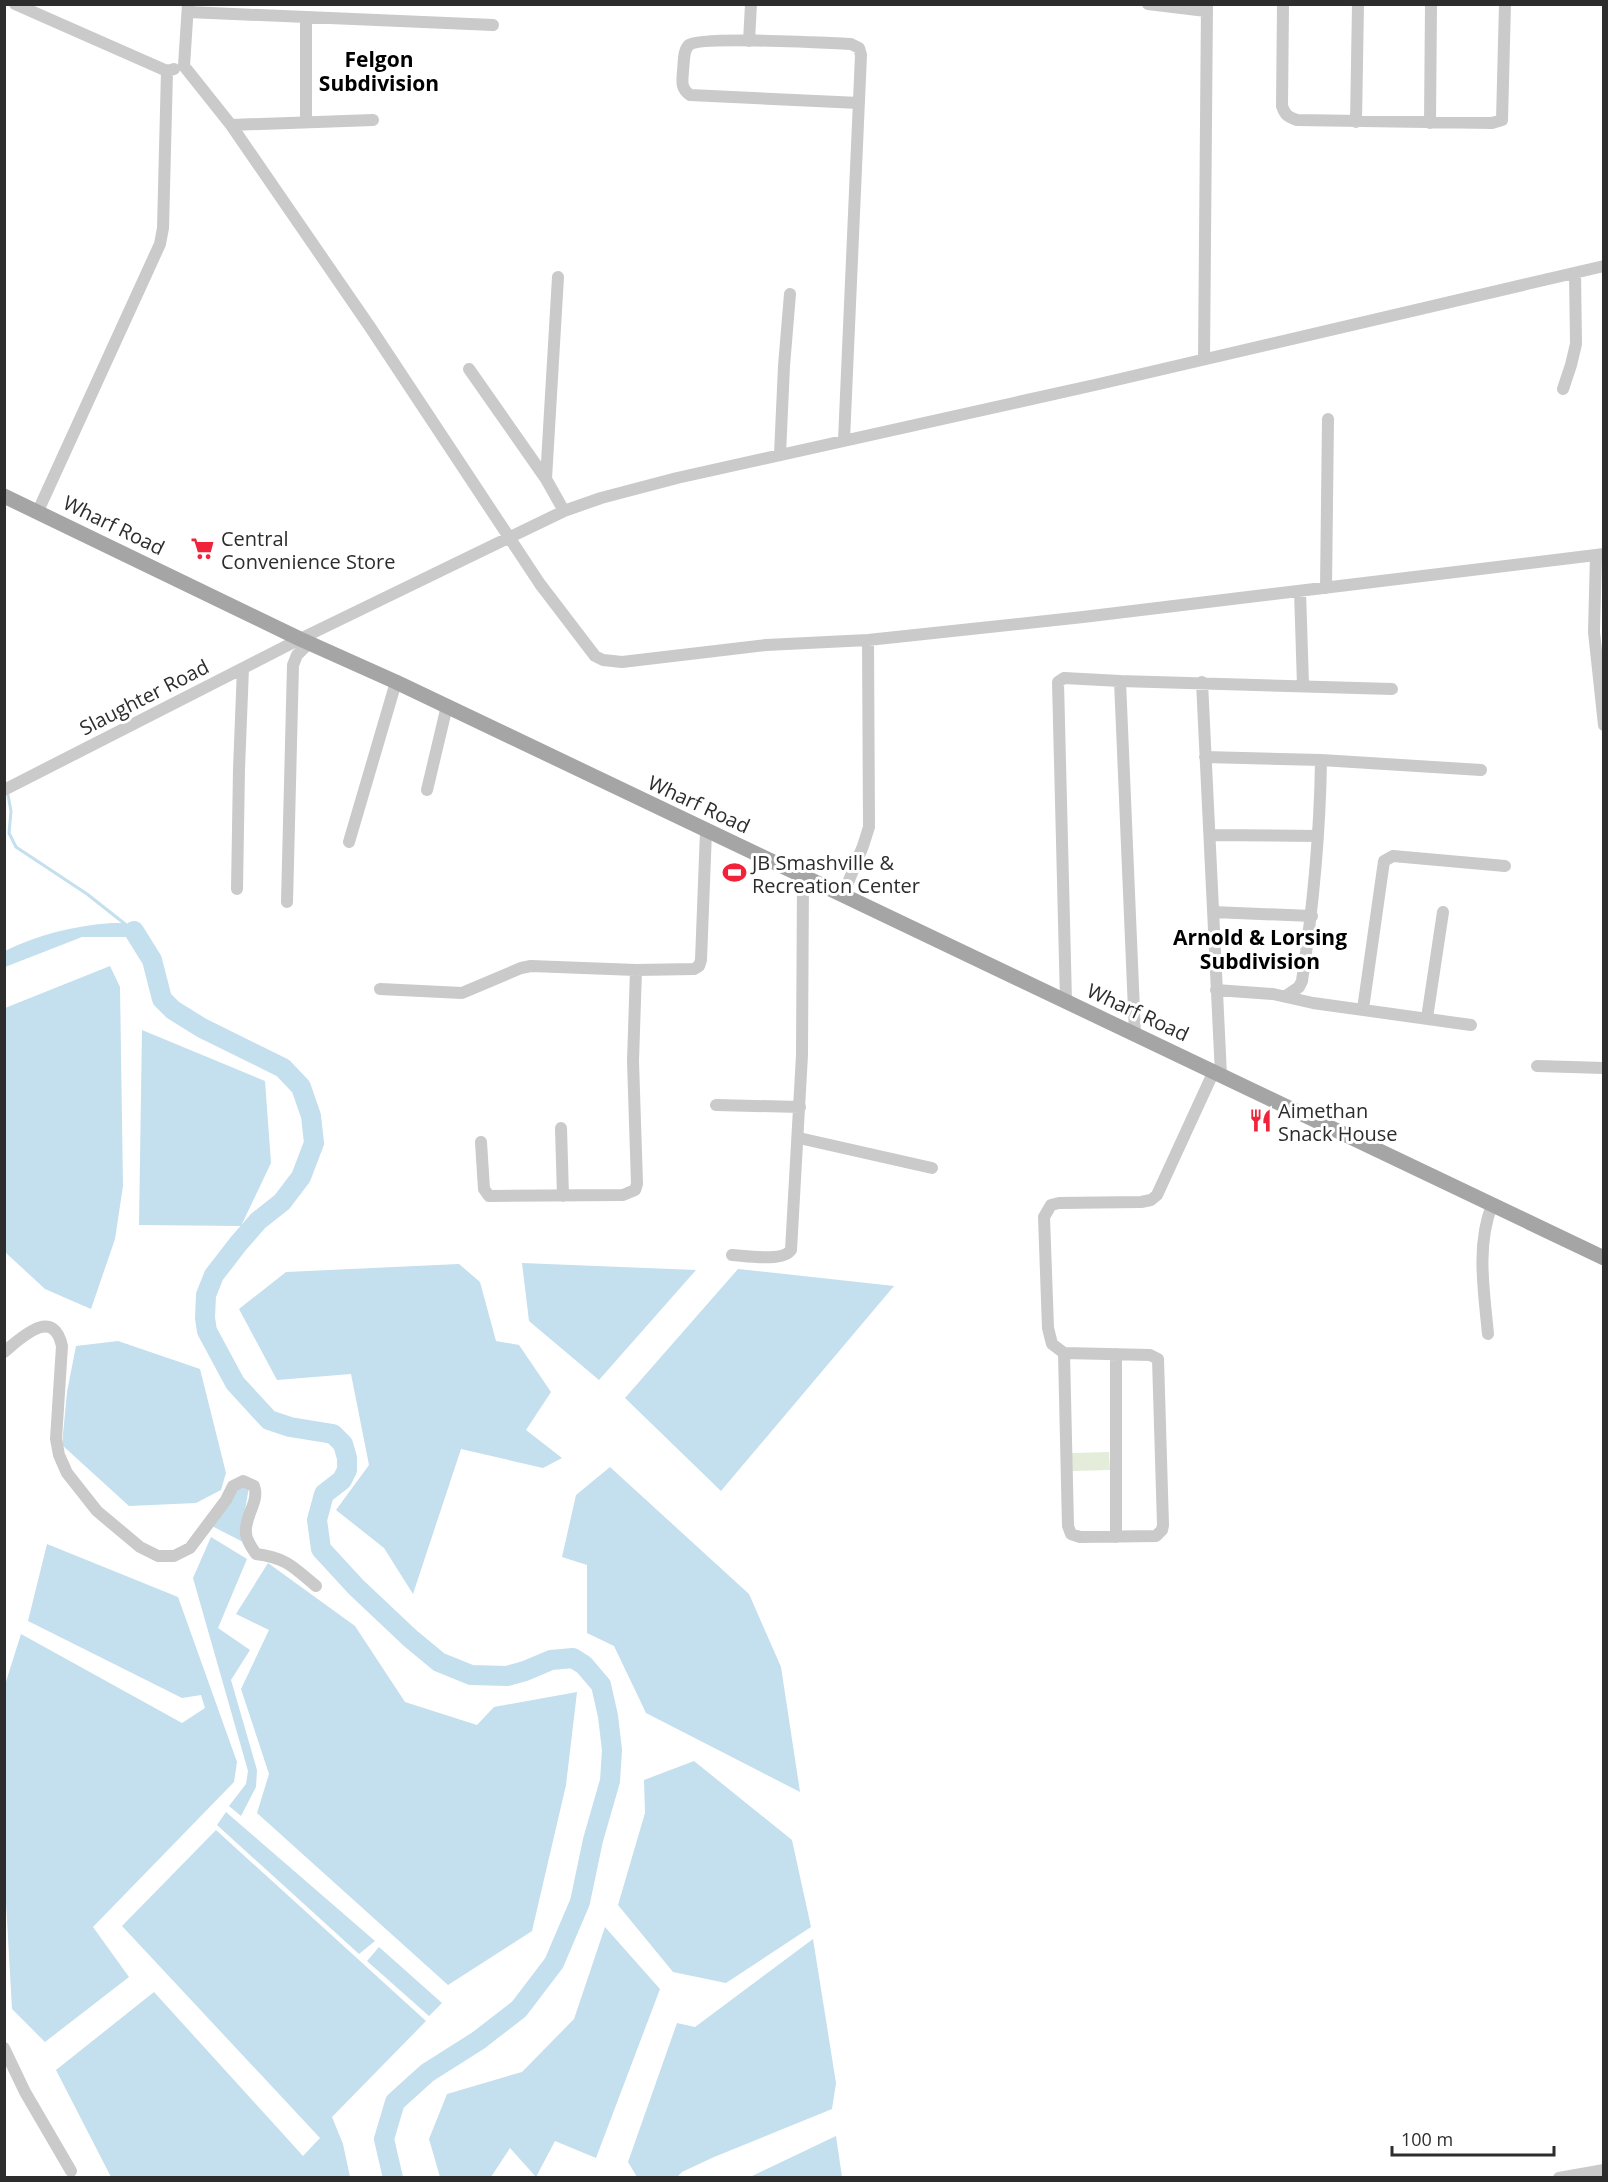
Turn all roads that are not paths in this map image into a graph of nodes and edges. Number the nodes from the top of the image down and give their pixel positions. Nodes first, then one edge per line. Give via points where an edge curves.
1 (15, 4) edge
2 (751, 4) edge
3 (1148, 4) edge
4 (1283, 4) edge
5 (1358, 4) edge
6 (1431, 4) edge
7 (1505, 4) edge
8 (188, 8) edge
9 (1206, 8) edge
10 (306, 17) junction
11 (493, 25) dead end
12 (749, 41) junction
13 (184, 66) junction
14 (167, 71) junction
15 (859, 103) junction
16 (373, 120) dead end
17 (306, 122) junction
18 (1356, 122) junction
19 (1430, 123) junction
20 (231, 125) junction
21 (1604, 266) edge
22 (1575, 273) junction
23 (558, 277) dead end
24 (790, 294) dead end
25 (1204, 359) junction
26 (469, 369) dead end
27 (1563, 388) dead end
28 (1328, 419) dead end
29 (844, 440) junction
30 (780, 454) junction
31 (546, 479) junction
32 (4, 496) edge
33 (38, 511) junction
34 (564, 511) junction
35 (509, 538) junction
36 (1600, 554) edge
37 (1326, 588) junction
38 (1300, 591) junction
39 (868, 640) junction
40 (305, 641) junction
41 (243, 668) junction
42 (1120, 681) junction
43 (396, 682) junction
44 (1202, 682) junction
45 (1303, 685) junction
46 (1392, 688) dead end
47 (447, 706) junction
48 (1604, 725) edge
49 (1205, 757) junction
50 (1321, 760) junction
51 (1481, 770) dead end
52 (4, 790) edge
53 (427, 790) dead end
54 (706, 831) junction
55 (1210, 835) junction
56 (1318, 836) junction
57 (349, 842) dead end
58 (1505, 866) dead end
59 (803, 876) junction
60 (237, 889) dead end
61 (843, 895) junction
62 (286, 902) dead end
63 (1213, 912) junction
64 (1443, 912) dead end
65 (1312, 916) junction
66 (636, 970) junction
67 (380, 989) dead end
68 (1216, 990) junction
69 (1286, 996) junction
70 (1066, 1001) junction
71 (1363, 1010) junction
72 (1427, 1018) junction
73 (1471, 1025) dead end
74 (1135, 1034) junction
75 (1537, 1066) dead end
76 (1604, 1068) edge
77 (1217, 1073) junction
78 (716, 1105) dead end
79 (800, 1107) junction
80 (561, 1128) dead end
81 (799, 1138) junction
82 (481, 1142) dead end
83 (932, 1167) dead end
84 (563, 1196) junction
85 (1492, 1205) junction
86 (732, 1256) dead end
87 (1604, 1258) edge
88 (1488, 1334) dead end
89 (4, 1352) edge
90 (1064, 1353) junction
91 (1116, 1354) junction
92 (1116, 1537) junction
93 (316, 1586) dead end
94 (4, 2048) edge
95 (1604, 2170) edge
96 (72, 2171) dead end
97 (1558, 2178) edge

1 - 14 street
2 - 12 street
3 - 9 street
4 - 18 street via 1284,113 1297,120
5 - 18 street
6 - 19 street
7 - 19 street via 1502,120
8 - 10 street
8 - 13 street
9 - 25 street
10 - 11 street
10 - 17 street
12 - 15 street via 856,45 861,56
12 - 15 street via 692,43 685,56 685,92 698,97
13 - 14 street
13 - 20 street
14 - 33 street via 163,228 157,255
15 - 29 street
16 - 17 street
17 - 20 street
18 - 19 street
20 - 35 street
21 - 22 street, Slaughter Road
22 - 25 street, Slaughter Road
22 - 27 street via 1576,344
23 - 31 street
24 - 30 street
25 - 29 street, Slaughter Road
26 - 31 street
28 - 37 street
29 - 30 street, Slaughter Road
30 - 34 street, Slaughter Road via 601,498
31 - 34 street
32 - 33 main road, Wharf Road
33 - 40 main road, Wharf Road
34 - 35 street, Slaughter Road
35 - 39 street via 595,656 603,660 622,662 766,645
35 - 40 street, Slaughter Road
36 - 37 street
36 - 48 street via 1594,632
37 - 38 street
38 - 39 street
38 - 45 street
39 - 61 street via 869,827
40 - 41 street, Slaughter Road
40 - 43 main road, Wharf Road
40 - 62 street via 293,665
41 - 52 street, Slaughter Road
41 - 60 street
42 - 44 street
42 - 70 street via 1064,678 1058,682
42 - 74 street
43 - 47 main road, Wharf Road
43 - 57 street
44 - 45 street
44 - 49 street
45 - 46 street
47 - 53 street
47 - 54 main road, Wharf Road
49 - 50 street
49 - 55 street
50 - 51 street
50 - 56 street
54 - 59 main road, Wharf Road
54 - 66 street via 699,966 688,970
55 - 56 street
55 - 63 street
56 - 65 street
58 - 71 street via 1393,856 1384,861
59 - 61 main road, Wharf Road
59 - 79 street
61 - 70 main road, Wharf Road
63 - 65 street
63 - 68 street
64 - 72 street
65 - 69 street via 1302,981
66 - 67 street via 531,966 462,993
66 - 84 street via 633,1061 637,1184 623,1195
68 - 69 street
68 - 77 street
69 - 71 street
70 - 74 main road, Wharf Road
71 - 72 street
72 - 73 street
74 - 77 main road, Wharf Road
75 - 76 street
77 - 85 main road, Wharf Road
77 - 90 street via 1157,1195 1151,1200 1059,1203 1047,1210 1044,1217 1048,1328 1052,1344
78 - 79 street
79 - 81 street
80 - 84 street
81 - 83 street
81 - 86 street via 789,1253 782,1257
82 - 84 street via 484,1189 489,1196
85 - 87 main road, Wharf Road
85 - 88 street via 1482,1244
89 - 93 street via 34,1329 44,1326 58,1334 62,1346 56,1439 59,1455 67,1473 97,1511 140,1547 158,1557 174,1556 190,1548 233,1486 243,1481 254,1486 256,1492 246,1521 246,1534 256,1554 287,1562
90 - 91 street
90 - 92 street via 1069,1531 1075,1536
91 - 92 street
91 - 92 street via 1150,1355 1158,1359 1162,1525 1156,1536
94 - 96 street
95 - 97 street

